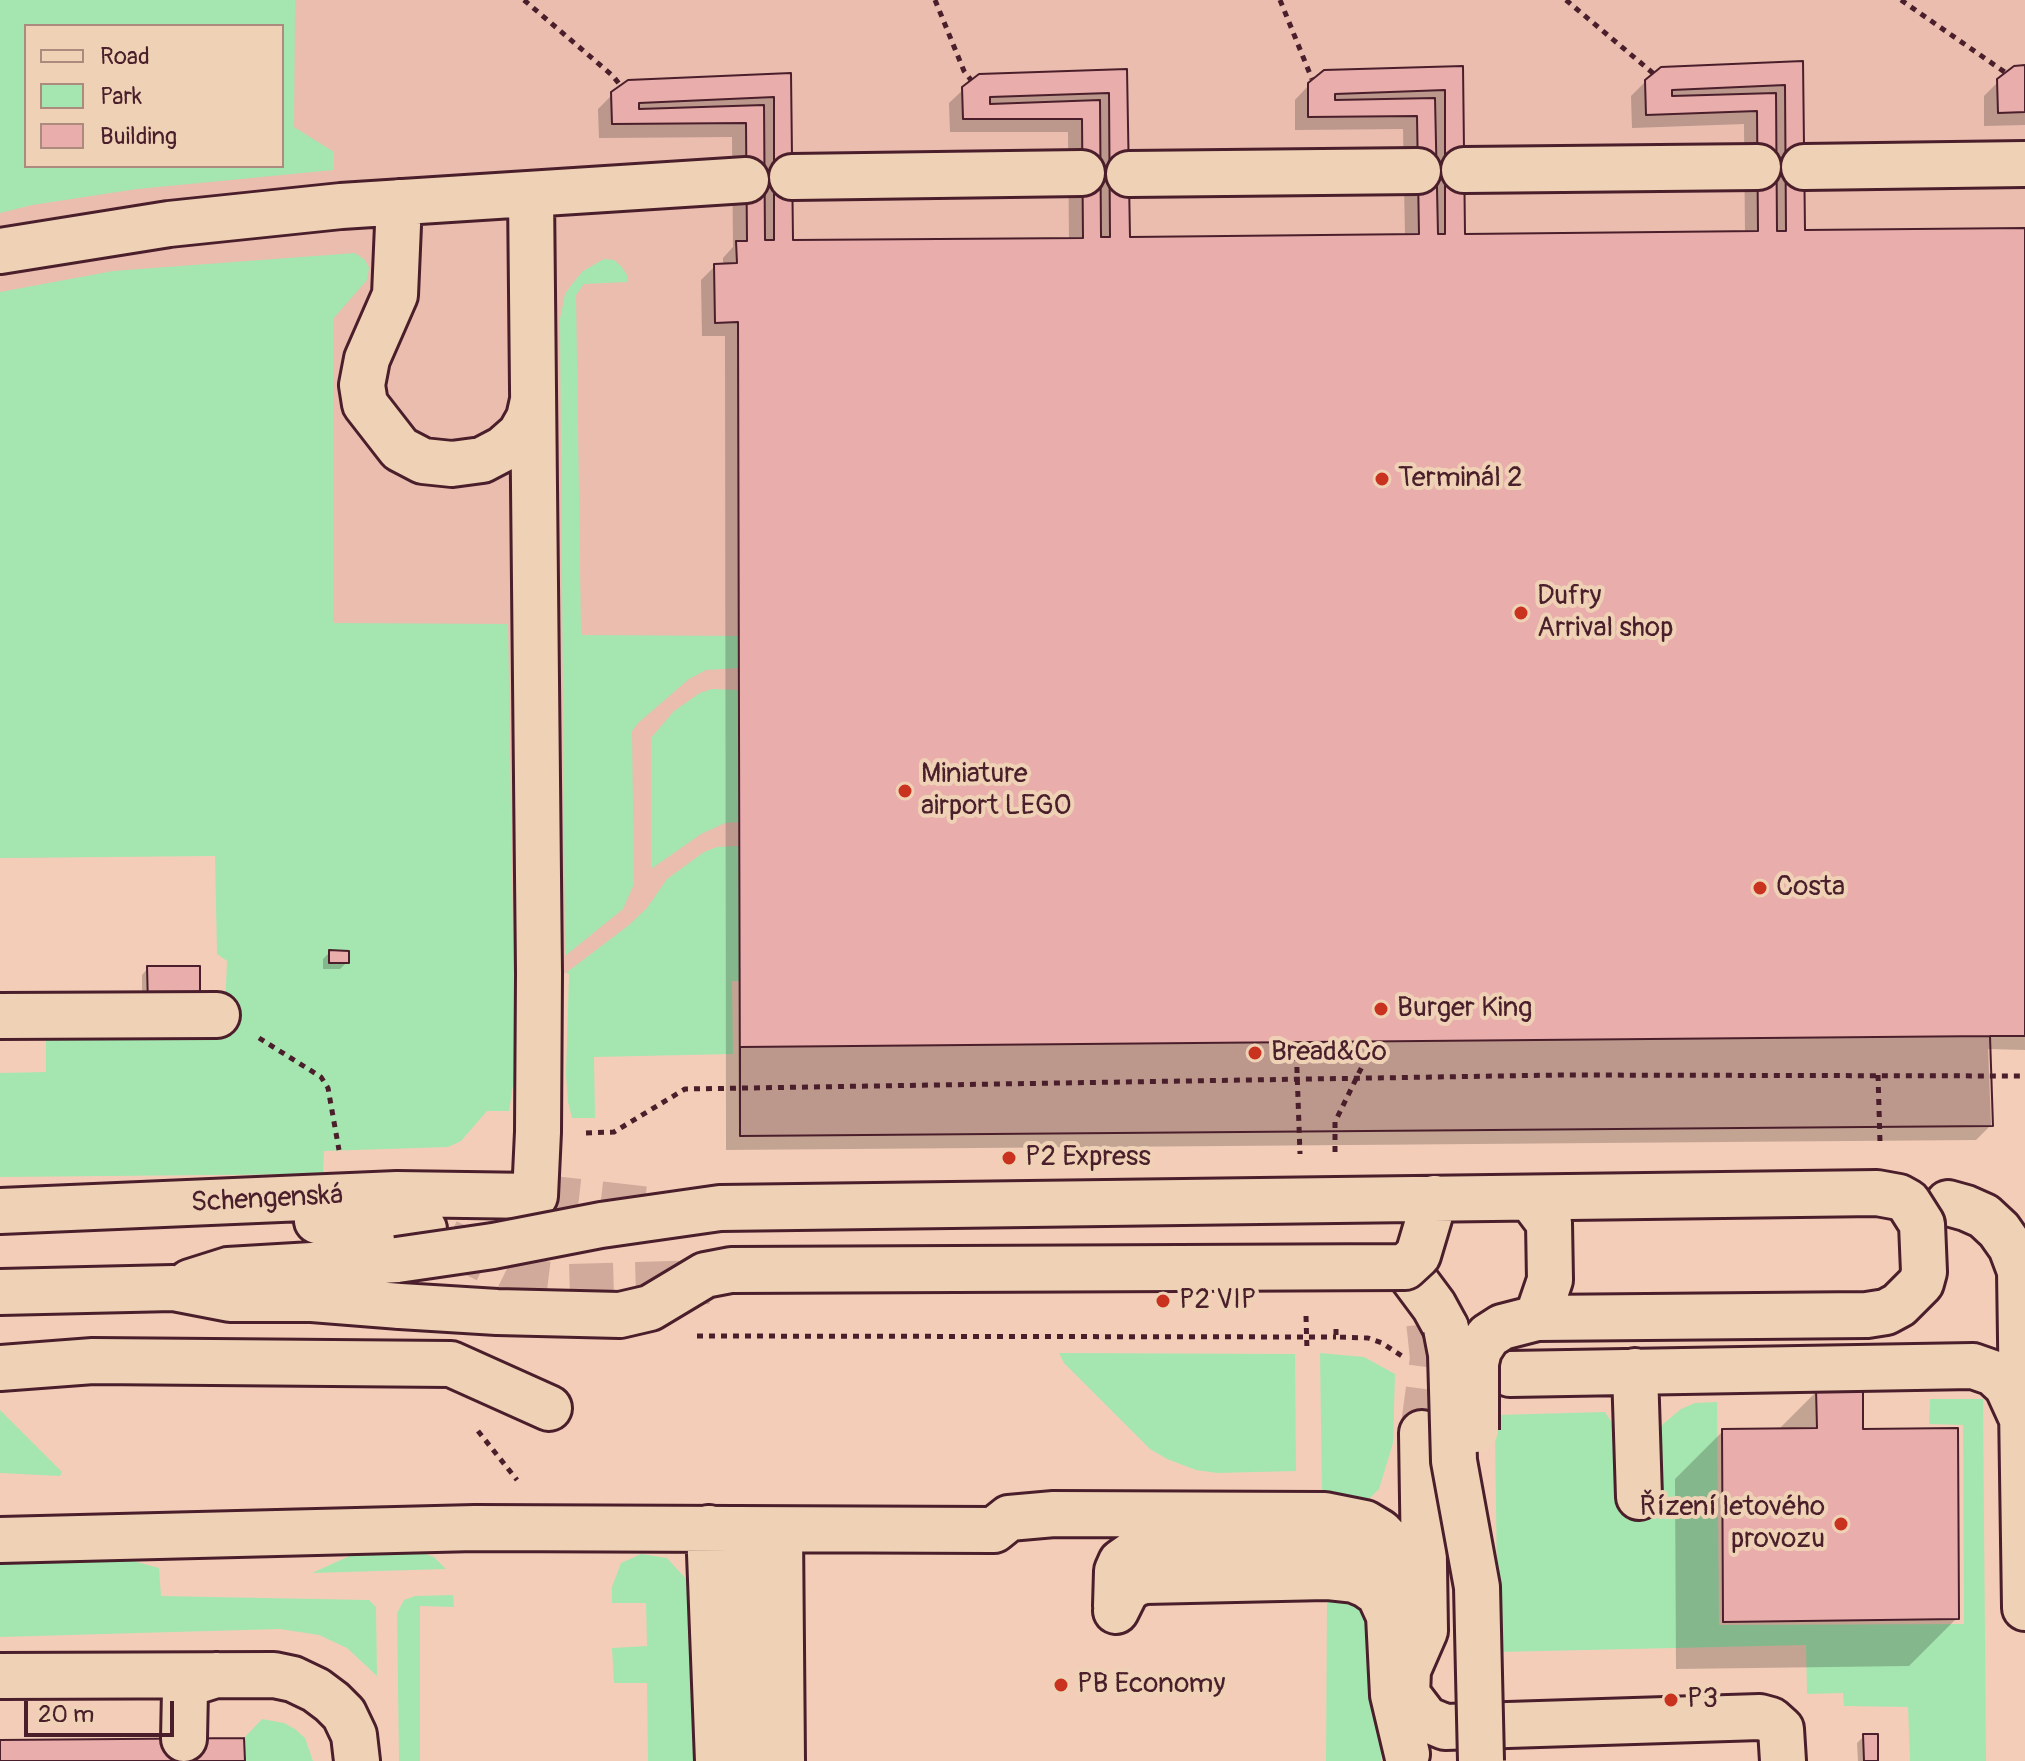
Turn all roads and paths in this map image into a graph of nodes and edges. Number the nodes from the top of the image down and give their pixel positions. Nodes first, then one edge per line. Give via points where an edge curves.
1 (524, 0) edge
2 (935, 0) edge
3 (1280, 0) edge
4 (1566, 0) edge
5 (1901, 0) edge
6 (2006, 73) dead end
7 (1654, 74) dead end
8 (1312, 79) dead end
9 (971, 80) dead end
10 (620, 85) dead end
11 (2025, 164) edge
12 (531, 194) junction
13 (399, 202) junction
14 (0, 251) edge
15 (534, 395) junction
16 (217, 1015) joint
17 (0, 1016) edge
18 (1374, 1042) dead end
19 (1878, 1075) junction
20 (2025, 1076) edge
21 (579, 1133) dead end
22 (1880, 1142) dead end
23 (339, 1157) dead end
24 (1335, 1165) dead end
25 (1435, 1198) junction
26 (1531, 1199) junction
27 (257, 1201) junction
28 (1948, 1203) dead end
29 (800, 1207) junction
30 (0, 1211) edge
31 (424, 1229) tunnel mouth
32 (1405, 1267) junction
33 (800, 1270) junction
34 (173, 1288) junction
35 (0, 1292) edge
36 (1537, 1318) junction
37 (1336, 1329) dead end
38 (688, 1336) dead end
39 (1336, 1337) junction
40 (1403, 1357) dead end
41 (0, 1368) edge
42 (1635, 1371) junction
43 (1510, 1374) dead end
44 (549, 1408) dead end
45 (2023, 1421) edge
46 (477, 1430) dead end
47 (1422, 1433) tunnel mouth
48 (524, 1488) dead end
49 (1639, 1497) dead end
50 (745, 1530) junction
51 (4, 1539) edge
52 (1477, 1587) junction
53 (1423, 1599) junction
54 (2025, 1608) edge
55 (1116, 1611) dead end
56 (216, 1675) junction
57 (0, 1676) edge
58 (1407, 1694) junction
59 (184, 1739) dead end
60 (1407, 1758) edge
61 (357, 1761) edge
62 (718, 1761) edge
63 (751, 1761) edge
64 (782, 1761) edge
65 (1481, 1761) edge
66 (1783, 1761) edge

1 - 10 path
2 - 9 path
3 - 8 path
4 - 7 path
5 - 6 path
11 - 12 street via 769,178
12 - 13 street
12 - 15 street
13 - 14 street via 169,224
13 - 15 street via 395,295 367,359 365,404 400,449 423,461 452,464 482,460 503,449 520,434
15 - 27 street, Schengenská via 539,973 535,1196 397,1194
16 - 17 street
16 - 23 path via 321,1077 328,1088
18 - 24 path, bridge via 1335,1122
19 - 20 path
19 - 21 path via 685,1089 614,1132
19 - 22 path
25 - 26 street, bridge
25 - 29 street, bridge
25 - 32 street, bridge via 1418,1255
26 - 36 street, bridge via 1549,1223 1550,1280
26 - 36 street, bridge via 1877,1193 1908,1202 1922,1224 1921,1283 1886,1312
27 - 30 street, Schengenská
27 - 31 street via 338,1226
28 - 45 street via 1984,1216 1999,1230 2020,1271
29 - 33 street
29 - 34 street, bridge via 720,1208 397,1260 228,1270
32 - 33 street, bridge
32 - 52 street, bridge via 1446,1328 1454,1461
33 - 34 street, bridge via 717,1271 650,1308 620,1315 230,1299
34 - 35 street
36 - 52 street, bridge via 1488,1336 1476,1363
37 - 39 path, bridge
38 - 39 path, bridge
39 - 40 path, bridge via 1382,1343
41 - 44 street via 93,1361 451,1364
42 - 43 street
42 - 45 street via 1973,1366 1993,1373 2007,1386
42 - 49 street
45 - 54 street
46 - 48 path
47 - 53 street
50 - 51 street via 475,1528
50 - 53 street via 994,1530 1009,1518 1054,1514 1325,1515 1365,1523 1380,1532 1404,1557
50 - 62 street
50 - 63 street
50 - 64 street
52 - 65 street, bridge
53 - 58 street via 1425,1631 1408,1670
55 - 60 street via 1117,1571 1141,1548 1326,1546 1349,1556 1379,1594 1392,1626 1393,1695
56 - 57 street
56 - 59 street via 185,1690
56 - 61 street via 274,1675 316,1690 344,1714 354,1735
58 - 60 street
58 - 66 street via 1426,1719 1445,1727 1760,1717 1781,1729

